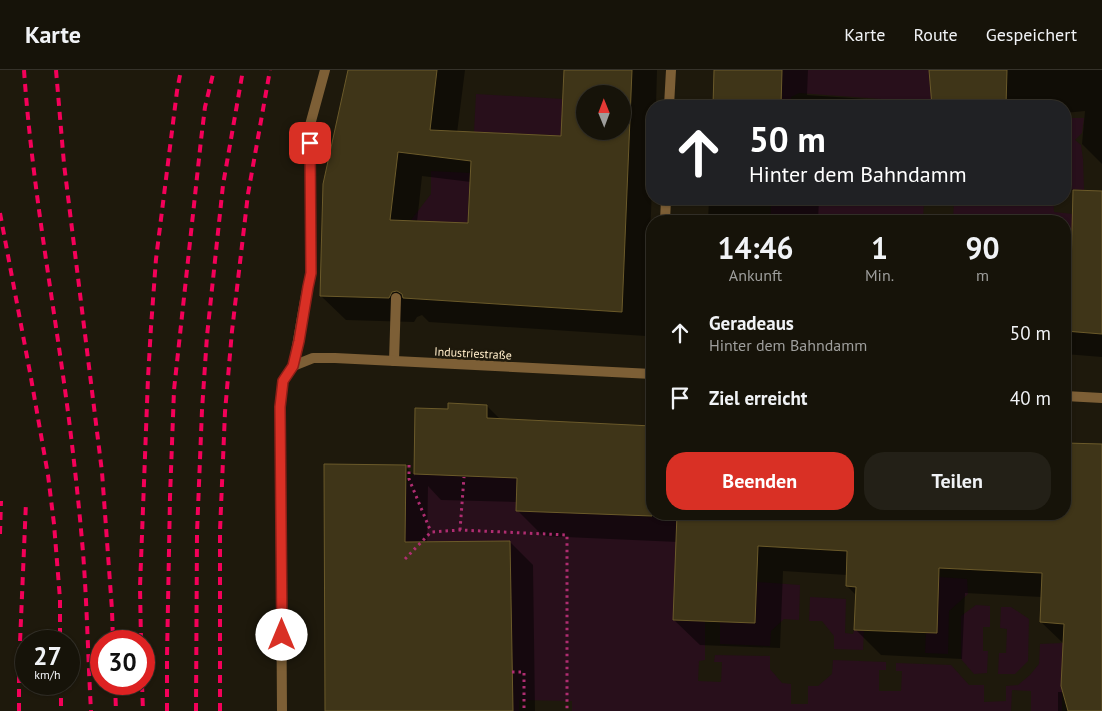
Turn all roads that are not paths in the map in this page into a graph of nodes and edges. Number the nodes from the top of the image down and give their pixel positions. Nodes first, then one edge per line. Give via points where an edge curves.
1 (325, 70) edge
2 (671, 70) edge
3 (670, 100) edge
4 (396, 298) dead end
5 (394, 361) junction
6 (293, 366) junction
7 (646, 374) edge
8 (1071, 396) edge
9 (1102, 398) edge
10 (282, 711) edge

1 - 6 street via 310,125 311,273
2 - 3 street
4 - 5 street
5 - 6 street, Industriestraße via 313,358
5 - 7 street, Industriestraße
6 - 10 street via 283,381 280,407
8 - 9 street

